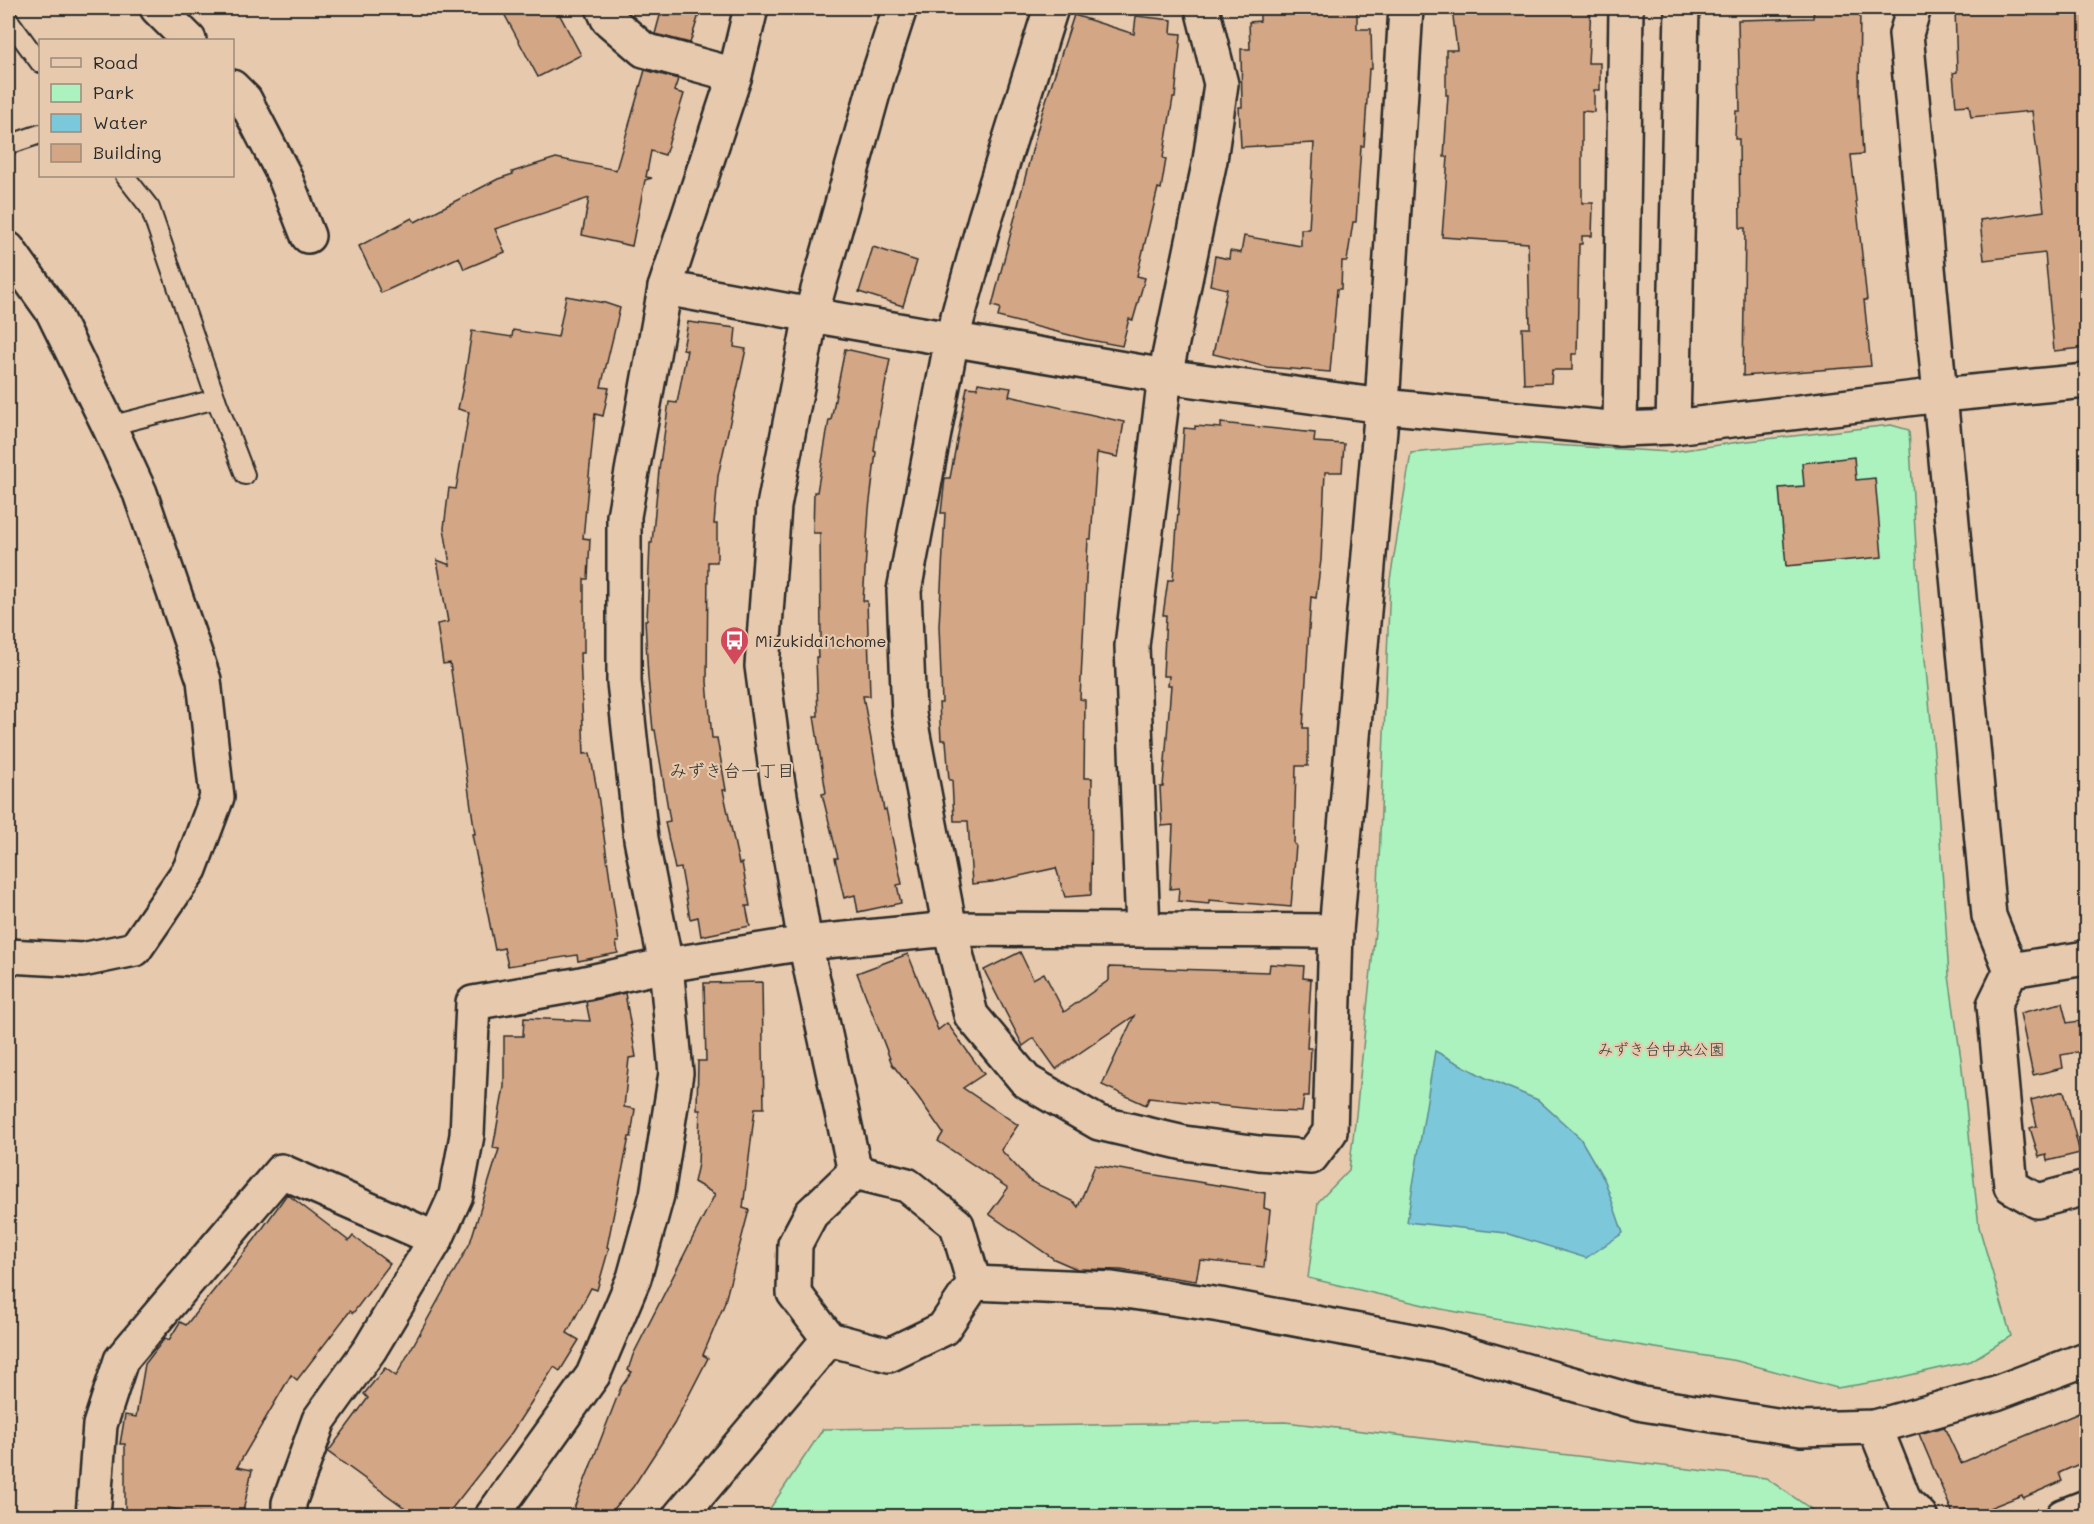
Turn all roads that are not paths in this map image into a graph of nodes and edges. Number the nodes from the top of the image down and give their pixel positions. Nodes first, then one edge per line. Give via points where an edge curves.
1 (158, 8) edge
2 (603, 8) edge
3 (751, 8) edge
4 (900, 8) edge
5 (1051, 8) edge
6 (1202, 8) edge
7 (1406, 8) edge
8 (1626, 8) edge
9 (1682, 8) edge
10 (1914, 8) edge
11 (8, 20) edge
12 (188, 39) edge
13 (39, 62) edge
14 (735, 75) junction
15 (234, 89) edge
16 (39, 135) edge
17 (8, 145) edge
18 (126, 177) edge
19 (308, 236) dead end
20 (8, 249) edge
21 (665, 288) junction
22 (811, 315) junction
23 (952, 338) junction
24 (1165, 376) junction
25 (2086, 381) edge
26 (1941, 395) junction
27 (216, 399) junction
28 (1382, 406) junction
29 (110, 426) junction
30 (1673, 427) junction
31 (1620, 429) junction
32 (245, 475) dead end
33 (950, 929) junction
34 (1143, 930) junction
35 (1336, 931) junction
36 (805, 943) junction
37 (8, 956) edge
38 (2086, 958) edge
39 (666, 965) junction
40 (2011, 970) junction
41 (855, 1172) junction
42 (2086, 1188) edge
43 (436, 1239) junction
44 (974, 1283) junction
45 (829, 1340) junction
46 (2086, 1359) edge
47 (1875, 1427) junction
48 (2086, 1507) edge
49 (93, 1516) edge
50 (289, 1516) edge
51 (492, 1516) edge
52 (680, 1516) edge
53 (1920, 1516) edge
54 (2063, 1516) edge

1 - 12 street
2 - 14 street via 608,19 644,50
3 - 14 street
4 - 22 street
5 - 23 street
6 - 24 street via 1221,84 1210,160
7 - 28 street
8 - 31 street
9 - 30 street
10 - 26 street via 1906,34
11 - 13 lane
14 - 21 street
15 - 19 street via 245,100 278,164
16 - 17 lane
18 - 27 lane via 150,208
20 - 29 street via 53,312
21 - 22 street
21 - 39 street via 624,516 624,682 641,839
22 - 23 street
22 - 36 street via 774,506 762,666
23 - 24 street
23 - 33 street via 904,591 909,714
24 - 28 street
24 - 34 street via 1132,645
25 - 26 street
26 - 30 street
26 - 40 street via 1989,916
27 - 29 lane
27 - 32 lane
28 - 31 street
28 - 35 street
29 - 37 street via 140,493 204,680 217,797 190,870 135,949 82,960
30 - 31 street
33 - 34 street
33 - 35 street via 971,1015 1026,1081 1099,1123 1184,1143 1311,1157 1330,1132
33 - 36 street
34 - 35 street
36 - 39 street
36 - 41 street
38 - 40 street
39 - 43 street via 473,1004 467,1135 456,1195
39 - 51 street via 676,1073 657,1195 634,1278 593,1375
40 - 42 street via 1994,1005 2011,1186 2037,1201
41 - 44 street via 907,1185 957,1225
41 - 45 street via 811,1214 795,1244 794,1293
43 - 49 street via 281,1171 122,1360 100,1425
43 - 50 street via 370,1349 319,1419 289,1503
44 - 45 street via 943,1329 889,1355
44 - 47 street via 1112,1288 1220,1305 1438,1346 1643,1404 1800,1429
45 - 52 street
46 - 47 street via 1996,1393
47 - 53 street via 1905,1502
48 - 54 street

